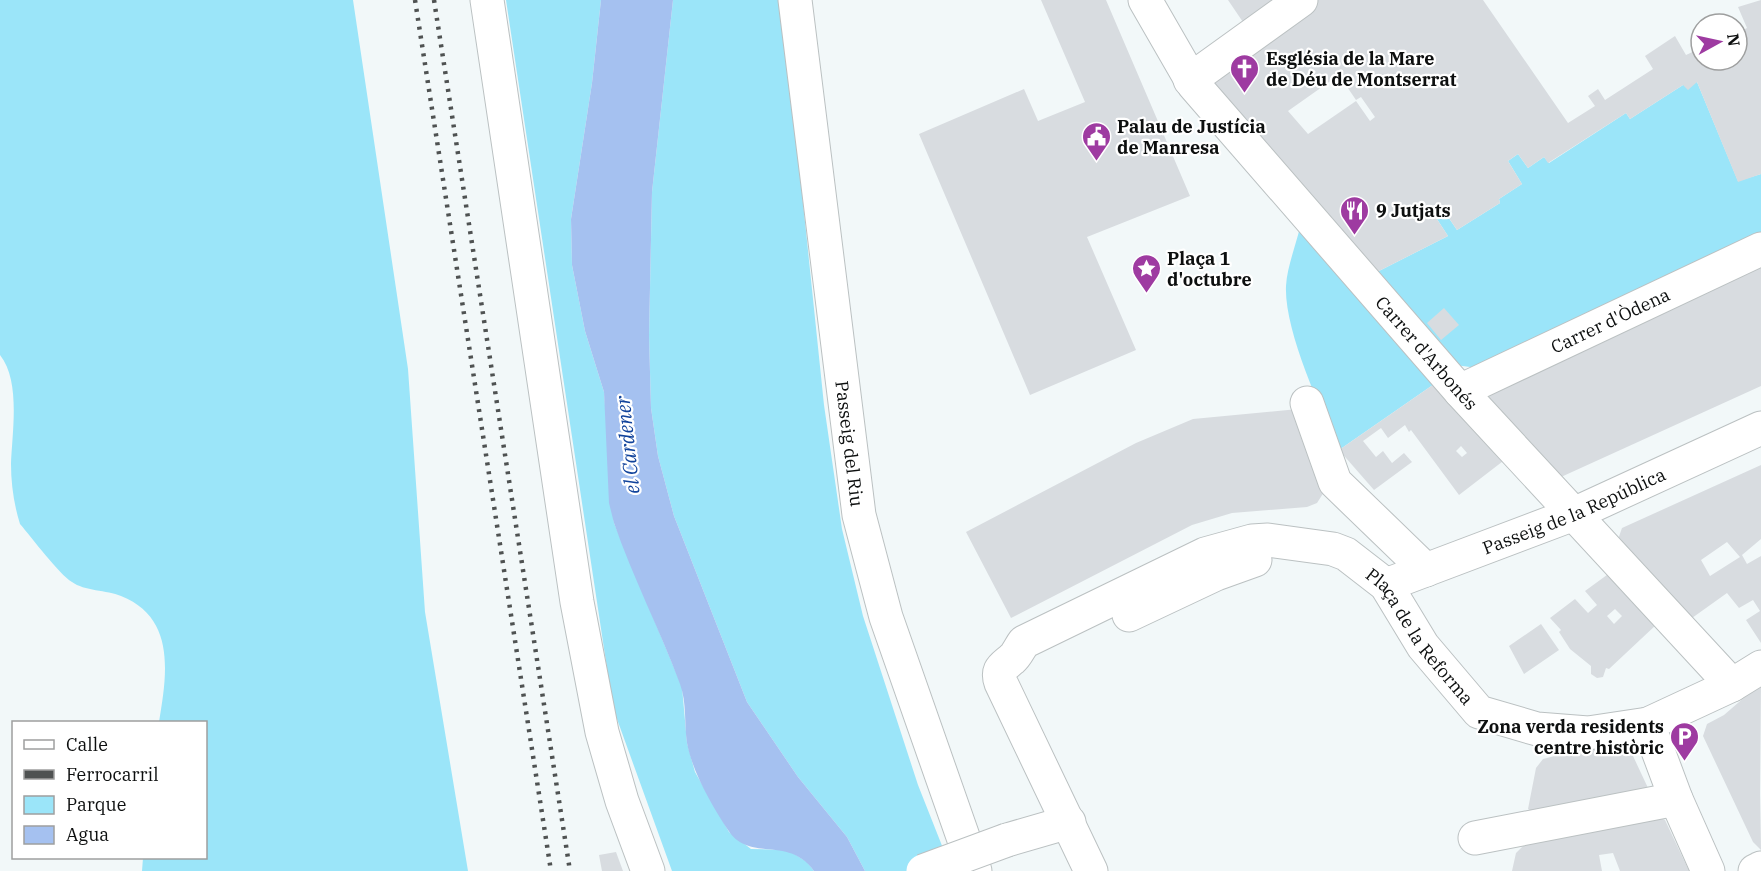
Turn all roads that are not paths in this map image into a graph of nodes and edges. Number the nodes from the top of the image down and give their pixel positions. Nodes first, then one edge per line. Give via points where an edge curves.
1 (487, 0) edge
2 (795, 0) edge
3 (1145, 0) edge
4 (1301, 0) edge
5 (1190, 80) junction
6 (1761, 249) edge
7 (1460, 391) junction
8 (1307, 404) dead end
9 (1761, 428) edge
10 (1574, 514) junction
11 (1426, 570) junction
12 (1386, 585) junction
13 (1761, 667) edge
14 (1732, 685) junction
15 (1648, 724) junction
16 (1676, 799) junction
17 (1069, 822) junction
18 (1475, 838) dead end
19 (1761, 868) edge
20 (648, 871) edge
21 (923, 871) edge
22 (975, 871) edge
23 (1091, 871) edge
24 (1708, 871) edge
25 (1755, 871) edge

1 - 20 street via 577,602 602,732
2 - 22 street, Passeig del Riu via 859,515 886,617
3 - 5 street, Carrer d'Arbonés
4 - 5 street
5 - 7 street, Carrer d'Arbonés
6 - 7 street, Carrer d'Òdena
7 - 10 street, Carrer d'Arbonés
8 - 11 street via 1335,482
9 - 10 street, Passeig de la República
10 - 11 street, Passeig de la República
10 - 14 street, Carrer d'Arbonés
11 - 12 street, Passeig de la República
12 - 15 street, Plaça de la Reforma via 1423,646 1479,712 1537,729 1588,733
12 - 17 street, Plaça de la Reforma via 1346,554 1324,547 1252,541 1205,554 1024,642 998,676
13 - 14 street, Plaça de la Reforma
14 - 15 street, Plaça de la Reforma
15 - 16 street
16 - 18 street
16 - 24 street
17 - 21 street, bridge
17 - 23 street, Plaça de la Reforma
19 - 25 street

